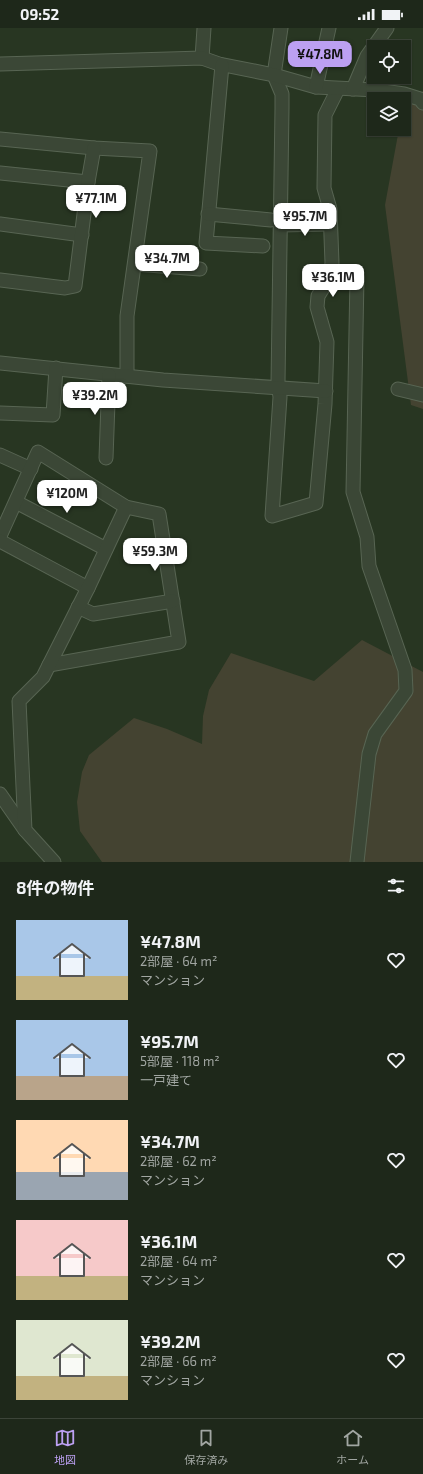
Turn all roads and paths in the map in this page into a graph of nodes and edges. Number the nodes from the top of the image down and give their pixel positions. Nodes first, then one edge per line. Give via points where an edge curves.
1 (204, 28) edge
2 (281, 28) edge
3 (330, 28) edge
4 (387, 28) edge
5 (202, 58) junction
6 (0, 64) edge
7 (222, 64) junction
8 (274, 75) junction
9 (316, 87) junction
10 (338, 89) junction
11 (353, 89) junction
12 (423, 103) edge
13 (0, 139) edge
14 (94, 148) junction
15 (0, 173) edge
16 (88, 182) junction
17 (208, 214) junction
18 (275, 222) junction
19 (0, 224) edge
20 (330, 224) junction
21 (82, 235) junction
22 (263, 246) dead end
23 (135, 264) junction
24 (200, 269) dead end
25 (357, 278) dead end
26 (0, 280) edge
27 (0, 363) edge
28 (56, 368) junction
29 (109, 375) junction
30 (127, 376) junction
31 (279, 388) junction
32 (398, 390) dead end
33 (326, 391) junction
34 (423, 395) edge
35 (0, 413) edge
36 (0, 455) edge
37 (106, 458) dead end
38 (30, 469) junction
39 (16, 502) junction
40 (126, 507) junction
41 (0, 536) edge
42 (0, 541) edge
43 (106, 548) junction
44 (88, 588) junction
45 (173, 601) junction
46 (78, 607) junction
47 (49, 665) junction
48 (0, 794) edge
49 (25, 830) junction
50 (49, 859) edge
51 (357, 862) edge

1 - 5 street
2 - 8 street
3 - 9 street
4 - 11 street via 367,56
5 - 6 street
5 - 7 street
7 - 8 street
7 - 17 street
8 - 9 street
8 - 18 street via 282,94
9 - 10 street
10 - 11 street
10 - 20 street via 325,114 324,188 330,209
11 - 12 street via 404,94 420,99
13 - 14 street
14 - 16 street
14 - 23 street via 150,151
15 - 16 street
16 - 21 street
17 - 18 street
17 - 22 street via 206,243
18 - 20 street
18 - 31 street
19 - 21 street
20 - 33 street via 330,277 318,296 317,307 328,342
21 - 26 street via 75,286 65,288
23 - 24 street
23 - 30 street via 127,316
25 - 51 street via 353,492 367,537 369,566 405,670 406,691 375,734 369,754
27 - 28 street
28 - 29 street
28 - 35 street via 53,415
29 - 30 street
29 - 37 street
30 - 31 street
31 - 33 street
31 - 33 street via 272,516 316,503
32 - 34 street
36 - 38 street
38 - 39 street
38 - 40 street via 38,452
39 - 41 street
39 - 43 street
40 - 43 street
40 - 45 street via 159,514
42 - 44 street
43 - 44 street
44 - 46 street
45 - 46 street via 93,614
45 - 47 street via 179,642
46 - 47 street
47 - 49 street via 43,677 19,701
48 - 49 street
49 - 50 street

